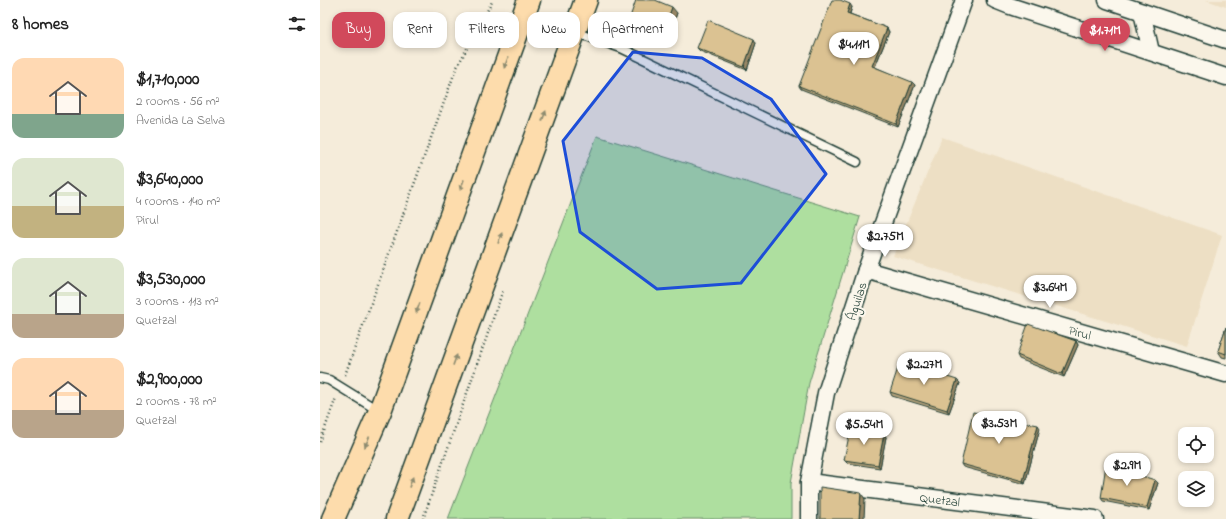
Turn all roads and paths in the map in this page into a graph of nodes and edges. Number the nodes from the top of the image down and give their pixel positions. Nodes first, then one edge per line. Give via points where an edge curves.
1 (493, 0) edge
2 (529, 0) edge
3 (586, 0) edge
4 (964, 0) edge
5 (995, 0) edge
6 (1107, 0) edge
7 (1142, 12) junction
8 (580, 17) edge
9 (580, 34) edge
10 (1226, 40) edge
11 (569, 48) edge
12 (1151, 52) junction
13 (1226, 77) edge
14 (857, 162) dead end
15 (866, 270) junction
16 (1226, 374) edge
17 (320, 378) edge
18 (340, 387) junction
19 (380, 411) junction
20 (320, 442) edge
21 (809, 482) junction
22 (333, 519) edge
23 (397, 519) edge
24 (809, 519) edge
25 (1095, 519) edge

1 - 18 path via 456,69
2 -> 19 highway
3 - 8 highway
4 - 15 street, Águilas
5 - 12 street
6 - 7 street
7 - 10 street
7 - 12 street
9 - 14 lane via 621,48
23 -> 11 highway
12 - 13 street
15 - 16 street, Pirul
15 - 21 street, Águilas via 826,393
17 - 18 lane
18 - 19 lane
18 - 20 path
19 -> 22 highway
21 - 24 street, Águilas
21 - 25 street, Quetzal

